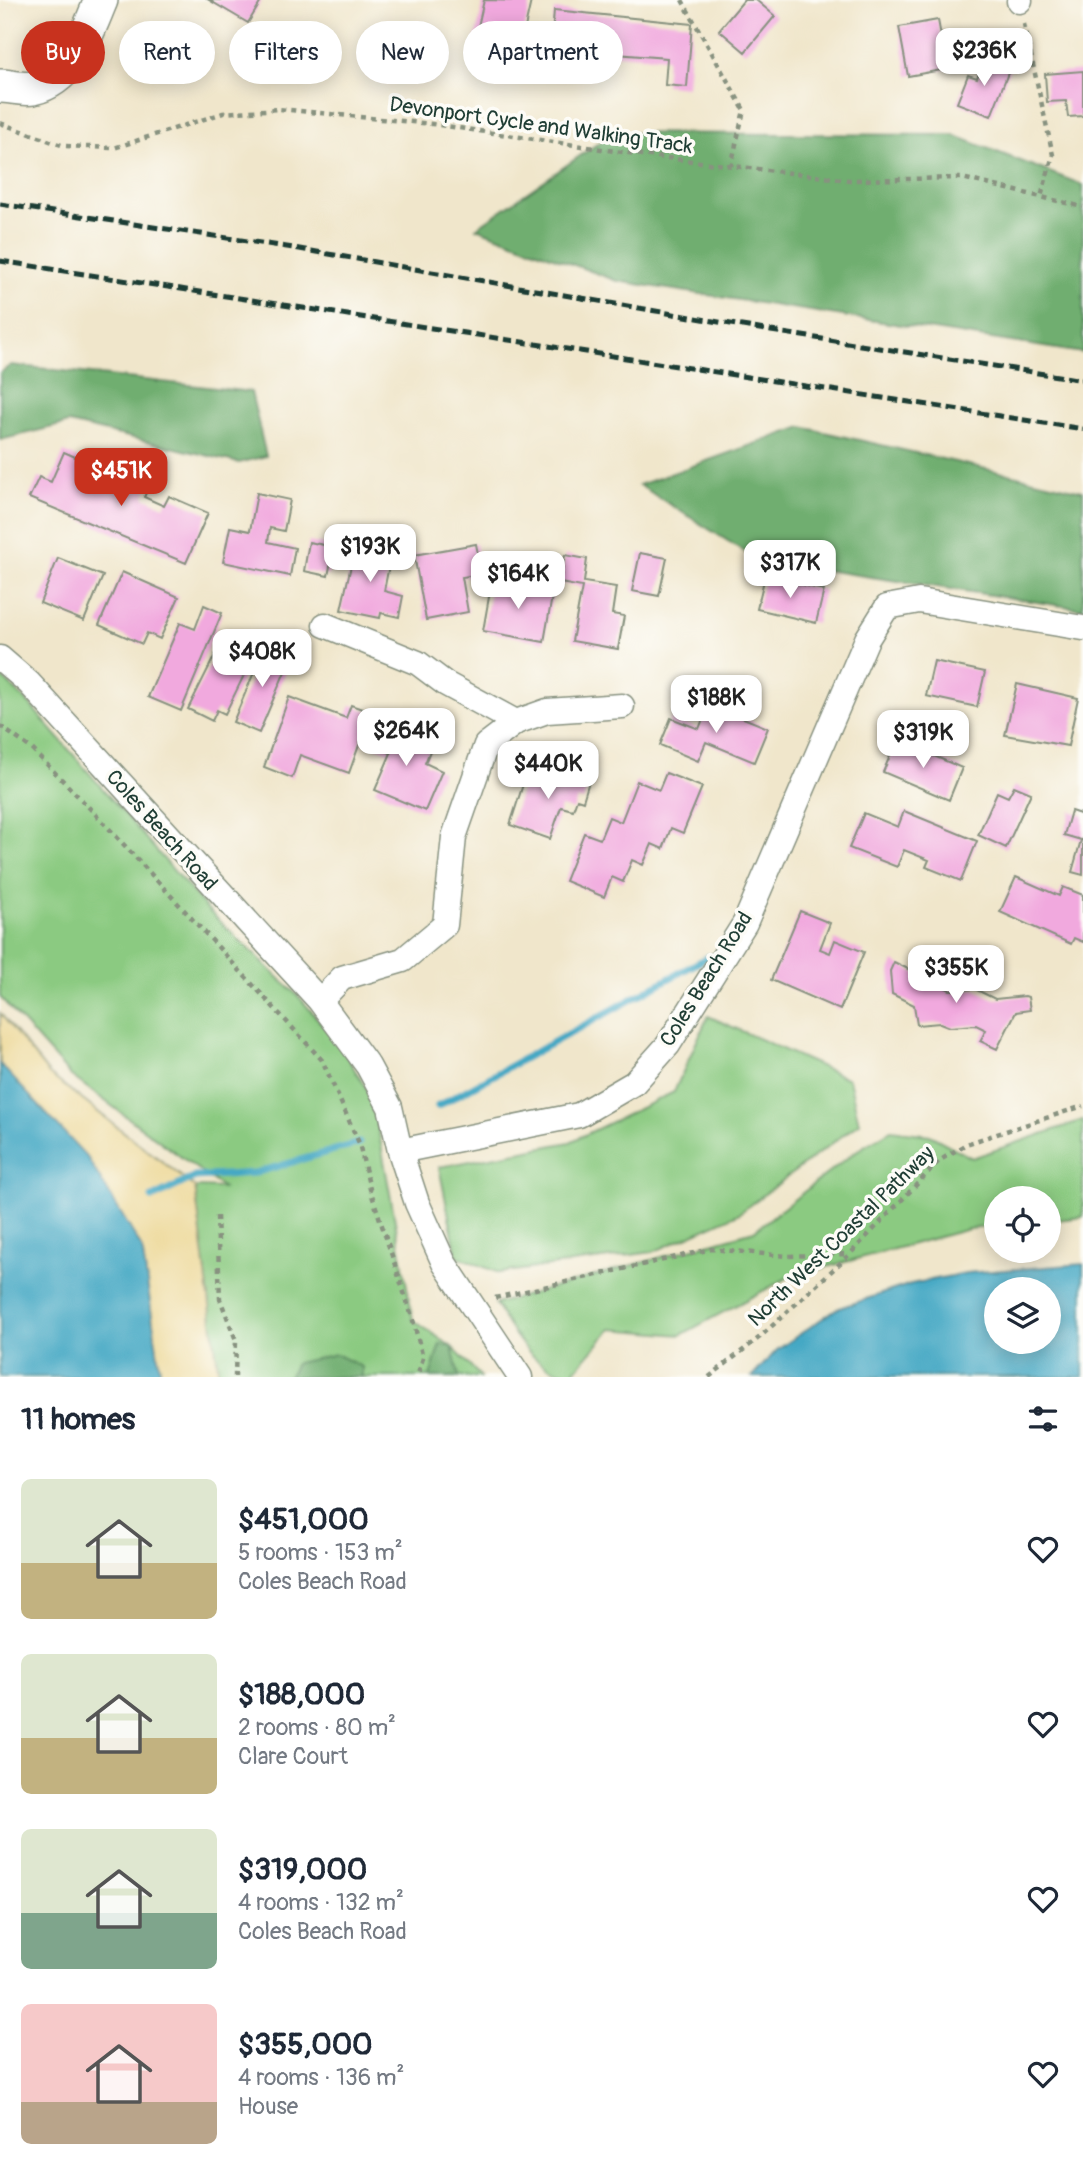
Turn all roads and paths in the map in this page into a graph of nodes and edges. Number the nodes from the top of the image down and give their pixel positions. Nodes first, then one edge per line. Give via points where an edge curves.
1 (102, 0) edge
2 (682, 0) edge
3 (1020, 1) edge
4 (0, 86) edge
5 (0, 123) edge
6 (731, 166) junction
7 (1041, 197) junction
8 (1083, 207) edge
9 (325, 625) dead end
10 (1083, 628) edge
11 (0, 658) edge
12 (622, 706) dead end
13 (516, 722) junction
14 (0, 726) edge
15 (320, 1002) junction
16 (1083, 1106) edge
17 (400, 1151) junction
18 (217, 1216) dead end
19 (850, 1254) junction
20 (470, 1303) junction
21 (235, 1377) edge
22 (417, 1377) edge
23 (520, 1377) edge
24 (709, 1377) edge

1 - 4 street via 81,46 59,77 32,89
2 - 6 path via 744,110
3 - 7 path via 1053,155
5 - 6 path, Devonport Cycle and Walking Track via 64,146 114,148 223,113 279,109 432,124
6 - 7 path, Devonport Cycle and Walking Track via 849,180 962,178
7 - 8 path, Devonport Cycle and Walking Track
9 - 13 street via 418,663 446,684
10 - 17 street, Coles Beach Road via 919,601 887,607 867,639 745,923 667,1045 634,1083 579,1115
11 - 15 street, Coles Beach Road via 29,683
12 - 13 street via 547,711
13 - 15 street via 486,745 454,836 445,925 402,960 342,978
14 - 22 path via 32,749 103,822 322,1060 359,1143 413,1320 423,1358
15 - 17 street, Coles Beach Road via 368,1066 390,1107
16 - 19 path, North West Coastal Pathway via 966,1144 939,1161
17 - 20 street, Coles Beach Road via 444,1263
18 - 21 path via 220,1299 236,1340
19 - 20 path via 786,1256 712,1249
19 - 24 path, North West Coastal Pathway
20 - 23 street, Coles Beach Road

